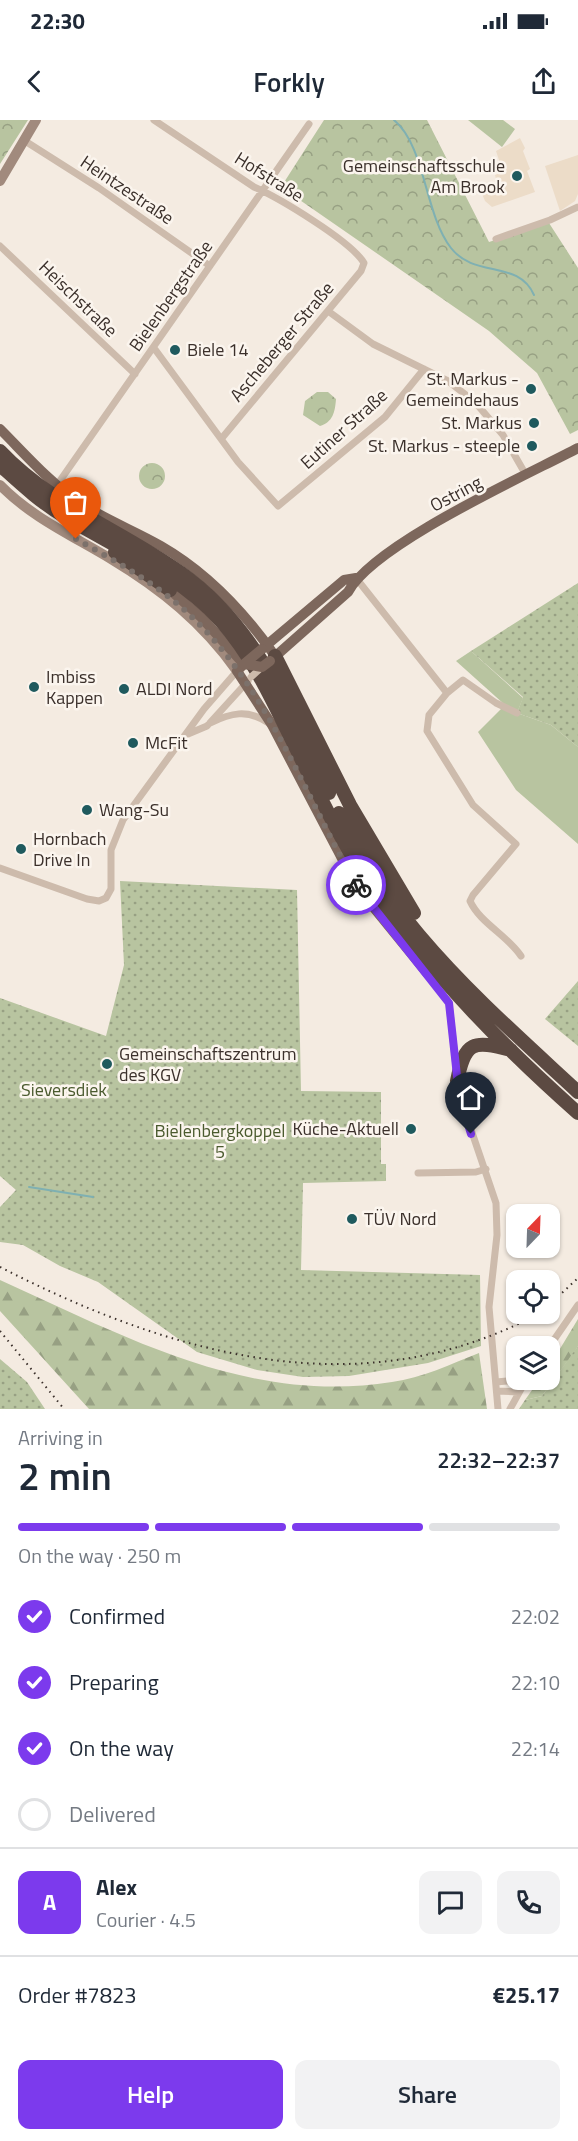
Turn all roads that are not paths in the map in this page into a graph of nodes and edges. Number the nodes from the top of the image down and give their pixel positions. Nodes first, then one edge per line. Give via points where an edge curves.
1 (36, 120) edge
2 (154, 120) edge
3 (309, 124) dead end
4 (25, 141) junction
5 (0, 181) edge
6 (261, 190) junction
7 (575, 209) edge
8 (496, 239) dead end
9 (0, 246) edge
10 (364, 263) joint
11 (210, 266) junction
12 (328, 311) junction
13 (154, 348) junction
14 (424, 369) junction
15 (135, 374) junction
16 (0, 429) edge
17 (222, 438) junction
18 (578, 448) edge
19 (0, 451) edge
20 (0, 465) edge
21 (526, 476) junction
22 (33, 482) junction
23 (0, 484) edge
24 (57, 485) junction
25 (79, 503) junction
26 (103, 537) junction
27 (356, 578) junction
28 (173, 596) junction
29 (264, 647) junction
30 (269, 662) junction
31 (238, 664) junction
32 (248, 680) junction
33 (447, 693) junction
34 (517, 713) dead end
35 (282, 722) junction
36 (208, 724) junction
37 (188, 734) junction
38 (0, 868) edge
39 (521, 956) dead end
40 (428, 974) junction
41 (469, 1007) junction
42 (497, 1017) junction
43 (512, 1050) junction
44 (457, 1081) junction
45 (578, 1092) edge
46 (578, 1113) edge
47 (486, 1169) junction
48 (418, 1173) dead end
49 (578, 1305) edge
50 (557, 1336) edge
51 (506, 1381) edge
52 (496, 1382) junction
53 (497, 1391) junction
54 (518, 1392) joint
55 (498, 1409) edge
56 (510, 1409) edge

1 - 4 main road
2 - 6 street, Hofstraße
3 - 6 street, Bielenbergstraße
4 - 5 main road
4 - 11 street, Heintzestraße
6 - 10 street, Hofstraße via 340,240
6 - 11 street, Bielenbergstraße
7 - 8 street
9 - 15 street, Heischstraße
10 - 12 street, Ascheberger Straße
11 - 13 street, Bielenbergstraße
12 - 14 street via 373,344
12 - 17 street, Ascheberger Straße
13 - 15 street, Bielenbergstraße
13 - 17 street
14 - 17 street, Eutiner Straße via 385,417 278,506
14 - 21 street via 448,381 486,413
15 - 24 street, Bielenbergstraße
16 - 24 main road
18 - 21 main road, Ostring
19 - 22 highway
20 - 26 highway via 41,501
21 - 27 main road, Ostring via 429,527
22 - 25 highway
22 - 35 highway via 72,509 156,556 210,596 255,648
23 - 28 main road via 27,508
24 - 25 main road
25 - 29 main road via 180,558 223,593
26 - 28 highway via 111,548
26 - 35 highway via 178,583 221,621 248,654
27 - 29 main road, Ostring via 344,580
27 - 30 main road, Ostring via 348,592
27 - 33 street
28 - 31 main road
28 - 31 main road via 201,617
29 - 30 main road
29 - 31 main road, Ostring, bridge
30 - 31 main road, bridge
30 - 32 street, Ostring, bridge
30 - 42 highway via 391,878 428,932
31 - 32 main road
31 - 37 street, Ostring
32 - 35 main road via 257,699
32 - 36 street, Ostring
33 - 34 street via 463,680
33 - 39 street via 429,715 427,731 473,805 516,844 470,901 474,910 511,941
35 - 36 street, Ostring via 249,714 228,715
35 - 40 main road via 357,886
35 - 41 highway via 365,878 399,925
35 - 42 highway via 374,873 417,934
36 - 37 street, Ostring
37 - 38 street, Ostring via 123,820 111,850 111,889 106,898 87,898
40 - 41 highway
40 - 44 street via 449,1003
41 - 43 highway
42 - 45 highway
43 - 44 highway via 490,1044 471,1047 462,1056
43 - 46 highway
44 - 47 street via 464,1114
47 - 48 street via 476,1173
47 - 52 street via 498,1215 489,1307
49 - 50 street
51 - 52 street
52 - 53 street
53 - 54 street
53 - 55 street
54 - 56 street

